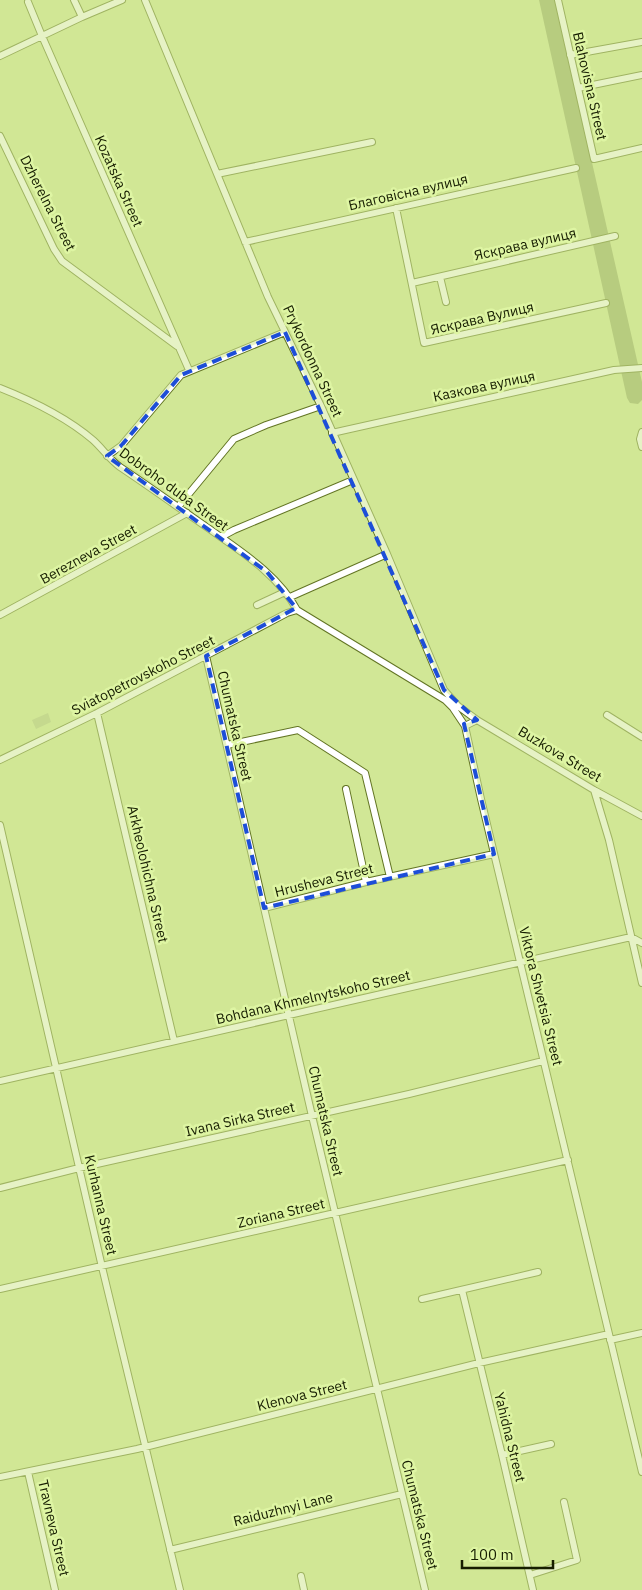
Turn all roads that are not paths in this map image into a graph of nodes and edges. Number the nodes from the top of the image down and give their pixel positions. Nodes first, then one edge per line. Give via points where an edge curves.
1 (74, 0) edge
2 (122, 0) edge
3 (145, 0) edge
4 (558, 0) edge
5 (28, 2) dead end
6 (82, 17) junction
7 (42, 36) junction
8 (642, 42) edge
9 (570, 55) junction
10 (0, 56) edge
11 (642, 75) edge
12 (578, 88) junction
13 (0, 136) edge
14 (372, 142) dead end
15 (642, 148) edge
16 (576, 168) dead end
17 (216, 174) junction
18 (396, 208) junction
19 (615, 236) dead end
20 (245, 242) junction
21 (440, 276) junction
22 (412, 283) junction
23 (446, 302) dead end
24 (606, 303) dead end
25 (285, 332) junction
26 (178, 347) junction
27 (642, 368) edge
28 (189, 370) junction
29 (0, 388) edge
30 (320, 406) junction
31 (642, 432) edge
32 (332, 433) junction
33 (642, 447) edge
34 (107, 456) junction
35 (353, 480) junction
36 (178, 507) junction
37 (187, 513) junction
38 (221, 538) junction
39 (387, 554) junction
40 (285, 592) junction
41 (290, 597) junction
42 (257, 605) dead end
43 (297, 610) junction
44 (0, 615) edge
45 (206, 656) junction
46 (97, 713) junction
47 (607, 715) dead end
48 (477, 720) junction
49 (465, 726) junction
50 (642, 737) edge
51 (227, 745) junction
52 (0, 760) edge
53 (346, 789) dead end
54 (594, 790) junction
55 (642, 816) edge
56 (0, 825) edge
57 (494, 854) junction
58 (390, 877) junction
59 (366, 882) junction
60 (264, 908) junction
61 (631, 937) junction
62 (642, 943) edge
63 (520, 963) junction
64 (642, 983) edge
65 (289, 1015) junction
66 (174, 1041) junction
67 (544, 1061) junction
68 (56, 1068) junction
69 (0, 1081) edge
70 (312, 1116) junction
71 (568, 1160) junction
72 (79, 1168) junction
73 (0, 1188) edge
74 (335, 1213) junction
75 (102, 1266) junction
76 (538, 1272) dead end
77 (0, 1289) edge
78 (462, 1290) junction
79 (422, 1299) dead end
80 (642, 1333) edge
81 (610, 1337) junction
82 (479, 1363) junction
83 (376, 1389) junction
84 (551, 1444) dead end
85 (146, 1446) junction
86 (502, 1455) junction
87 (28, 1472) junction
88 (642, 1472) edge
89 (0, 1477) edge
90 (402, 1494) junction
91 (564, 1502) dead end
92 (170, 1550) junction
93 (530, 1575) junction
94 (301, 1576) dead end
95 (55, 1590) edge
96 (180, 1590) edge
97 (304, 1590) edge
98 (425, 1590) edge
99 (533, 1590) edge

1 - 6 street
2 - 6 street
3 - 17 street, Prykordonna Street
4 - 9 street, Blahovisna Street
5 - 7 street, Kozatska Street
6 - 7 street
7 - 10 street
7 - 26 street, Kozatska Street
8 - 9 street
9 - 12 street, Blahovisna Street
11 - 12 street
12 - 15 street, Blahovisna Street via 594,159
13 - 26 street, Dzherelna Street via 62,260
14 - 17 street
16 - 18 street, Благовісна вулиця
17 - 20 street, Prykordonna Street
18 - 20 street, Благовісна вулиця
18 - 22 street
19 - 21 street, Яскрава вулиця
20 - 25 street, Prykordonna Street
21 - 22 street, Яскрава вулиця
21 - 23 street, Яскрава вулиця
22 - 24 street, Яскрава Вулиця via 424,344
25 - 28 street
25 - 30 street, Prykordonna Street
26 - 28 street, Kozatska Street
27 - 32 street, Казкова вулиця via 614,370
28 - 34 street via 176,379 121,446
29 - 34 street, Dobroho duba Street via 65,420 93,440
30 - 32 street, Prykordonna Street
30 - 36 street via 234,439
31 - 33 street
32 - 35 street, Prykordonna Street
34 - 36 street, Dobroho duba Street
35 - 38 street
35 - 39 street, Prykordonna Street
36 - 37 street, Dobroho duba Street
37 - 38 street, Dobroho duba Street
37 - 44 street, Berezneva Street
38 - 40 street, Dobroho duba Street via 267,572
39 - 41 street
39 - 48 street, Prykordonna Street via 444,690
40 - 41 street, Dobroho duba Street
40 - 42 street
41 - 43 street, Dobroho duba Street
43 - 45 street, Sviatopetrovskoho Street
43 - 49 street, Viktora Shvetsia Street via 445,700
45 - 46 street, Sviatopetrovskoho Street
45 - 51 street, Chumatska Street
46 - 52 street, Sviatopetrovskoho Street
46 - 66 street, Arkheolohichna Street
47 - 50 street
48 - 49 street
48 - 54 street, Buzkova Street
49 - 57 street, Viktora Shvetsia Street
51 - 58 street, Hrusheva Street via 298,730 365,773
51 - 60 street, Chumatska Street
53 - 59 street
54 - 55 street, Buzkova Street
54 - 61 street
56 - 68 street, Kurhanna Street
57 - 58 street, Hrusheva Street
57 - 63 street, Viktora Shvetsia Street
58 - 59 street, Hrusheva Street
59 - 60 street, Hrusheva Street
60 - 65 street, Chumatska Street
61 - 62 street
61 - 63 street, Bohdana Khmelnytskoho Street
61 - 64 street
63 - 65 street, Bohdana Khmelnytskoho Street
63 - 67 street, Viktora Shvetsia Street
65 - 66 street, Bohdana Khmelnytskoho Street
65 - 70 street, Chumatska Street
66 - 68 street, Bohdana Khmelnytskoho Street
67 - 70 street, Ivana Sirka Street
67 - 71 street, Viktora Shvetsia Street
68 - 69 street, Bohdana Khmelnytskoho Street
68 - 72 street, Kurhanna Street
70 - 72 street, Ivana Sirka Street
70 - 74 street, Chumatska Street
71 - 74 street, Zoriana Street
71 - 81 street, Viktora Shvetsia Street
72 - 73 street, Ivana Sirka Street
72 - 75 street, Kurhanna Street
74 - 75 street, Zoriana Street
74 - 83 street, Chumatska Street
75 - 77 street, Zoriana Street
75 - 85 street, Kurhanna Street
76 - 78 street
78 - 79 street
78 - 82 street, Yahidna Street
80 - 81 street, Klenova Street
81 - 82 street, Klenova Street
81 - 88 street, Viktora Shvetsia Street
82 - 83 street, Klenova Street
82 - 86 street, Yahidna Street
83 - 85 street, Klenova Street
83 - 90 street, Chumatska Street
84 - 86 street
85 - 87 street, Klenova Street
85 - 92 street, Kurhanna Street
86 - 93 street, Yahidna Street
87 - 89 street, Klenova Street
87 - 95 street, Travneva Street
90 - 92 street, Raiduzhnyi Lane
90 - 98 street, Chumatska Street
91 - 93 street via 577,1560
92 - 96 street, Kurhanna Street
93 - 99 street, Yahidna Street
94 - 97 street

